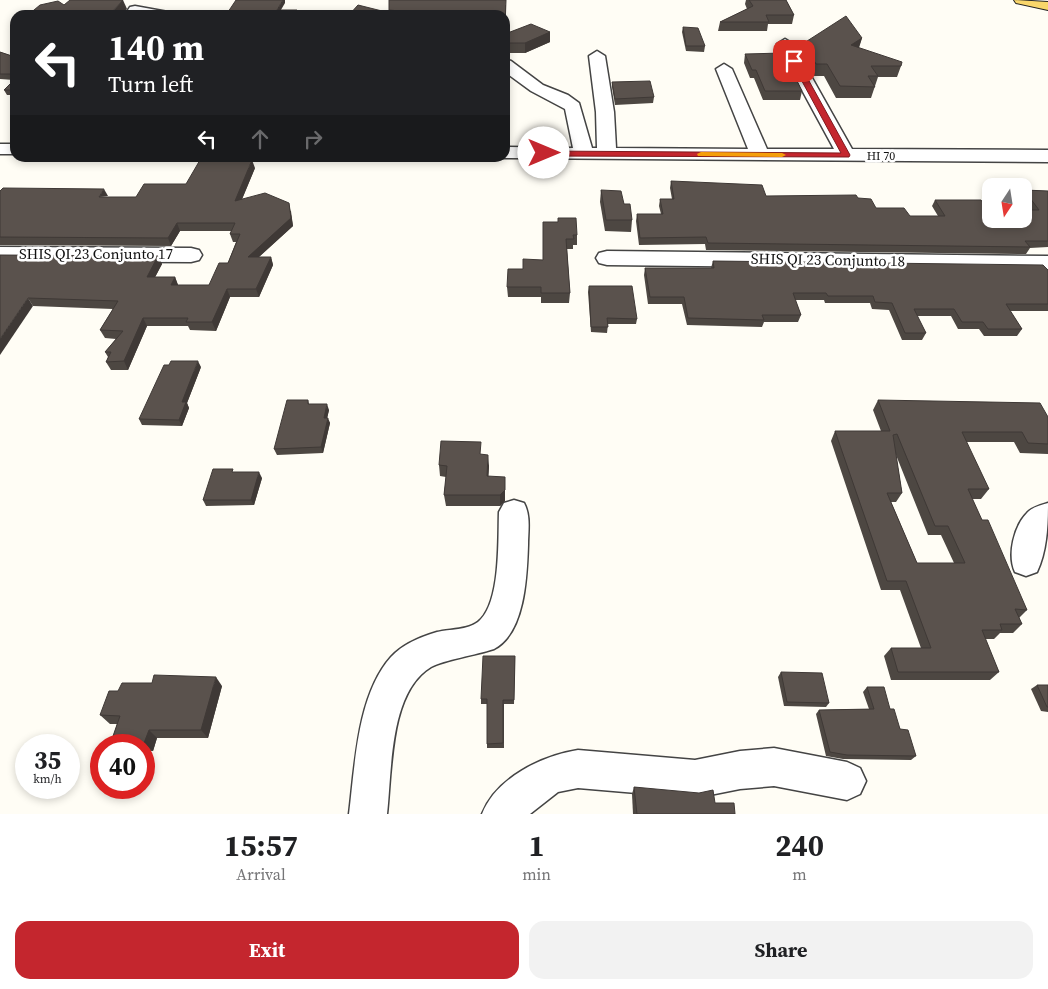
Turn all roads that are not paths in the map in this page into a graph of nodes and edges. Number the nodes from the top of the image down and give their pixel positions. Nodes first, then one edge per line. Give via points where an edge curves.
1 (1021, 0) edge
2 (1048, 6) edge
3 (785, 44) dead end
4 (597, 56) dead end
5 (510, 68) edge
6 (724, 69) dead end
7 (510, 153) edge
8 (607, 153) junction
9 (584, 154) junction
10 (760, 155) junction
11 (846, 155) junction
12 (1048, 156) edge
13 (0, 254) edge
14 (191, 255) dead end
15 (607, 258) dead end
16 (1048, 263) edge
17 (514, 512) dead end
18 (1048, 515) edge
19 (1026, 562) dead end
20 (847, 781) dead end
21 (368, 814) edge
22 (502, 814) edge

1 - 2 main road
3 - 11 street
4 - 8 street
5 - 9 street via 537,88 573,107
6 - 10 street
7 - 9 street, HI 70
8 - 9 street, HI 70
8 - 10 street, HI 70
10 - 11 street, HI 70
11 - 12 street, HI 70
13 - 14 street, SHIS QI 23 Conjunto 17
15 - 16 street, SHIS QI 23 Conjunto 18
17 - 21 street via 508,592 498,626 472,641 416,656 400,672 386,695
18 - 19 street via 1034,523
20 - 22 street via 774,767 695,779 559,770 540,781

